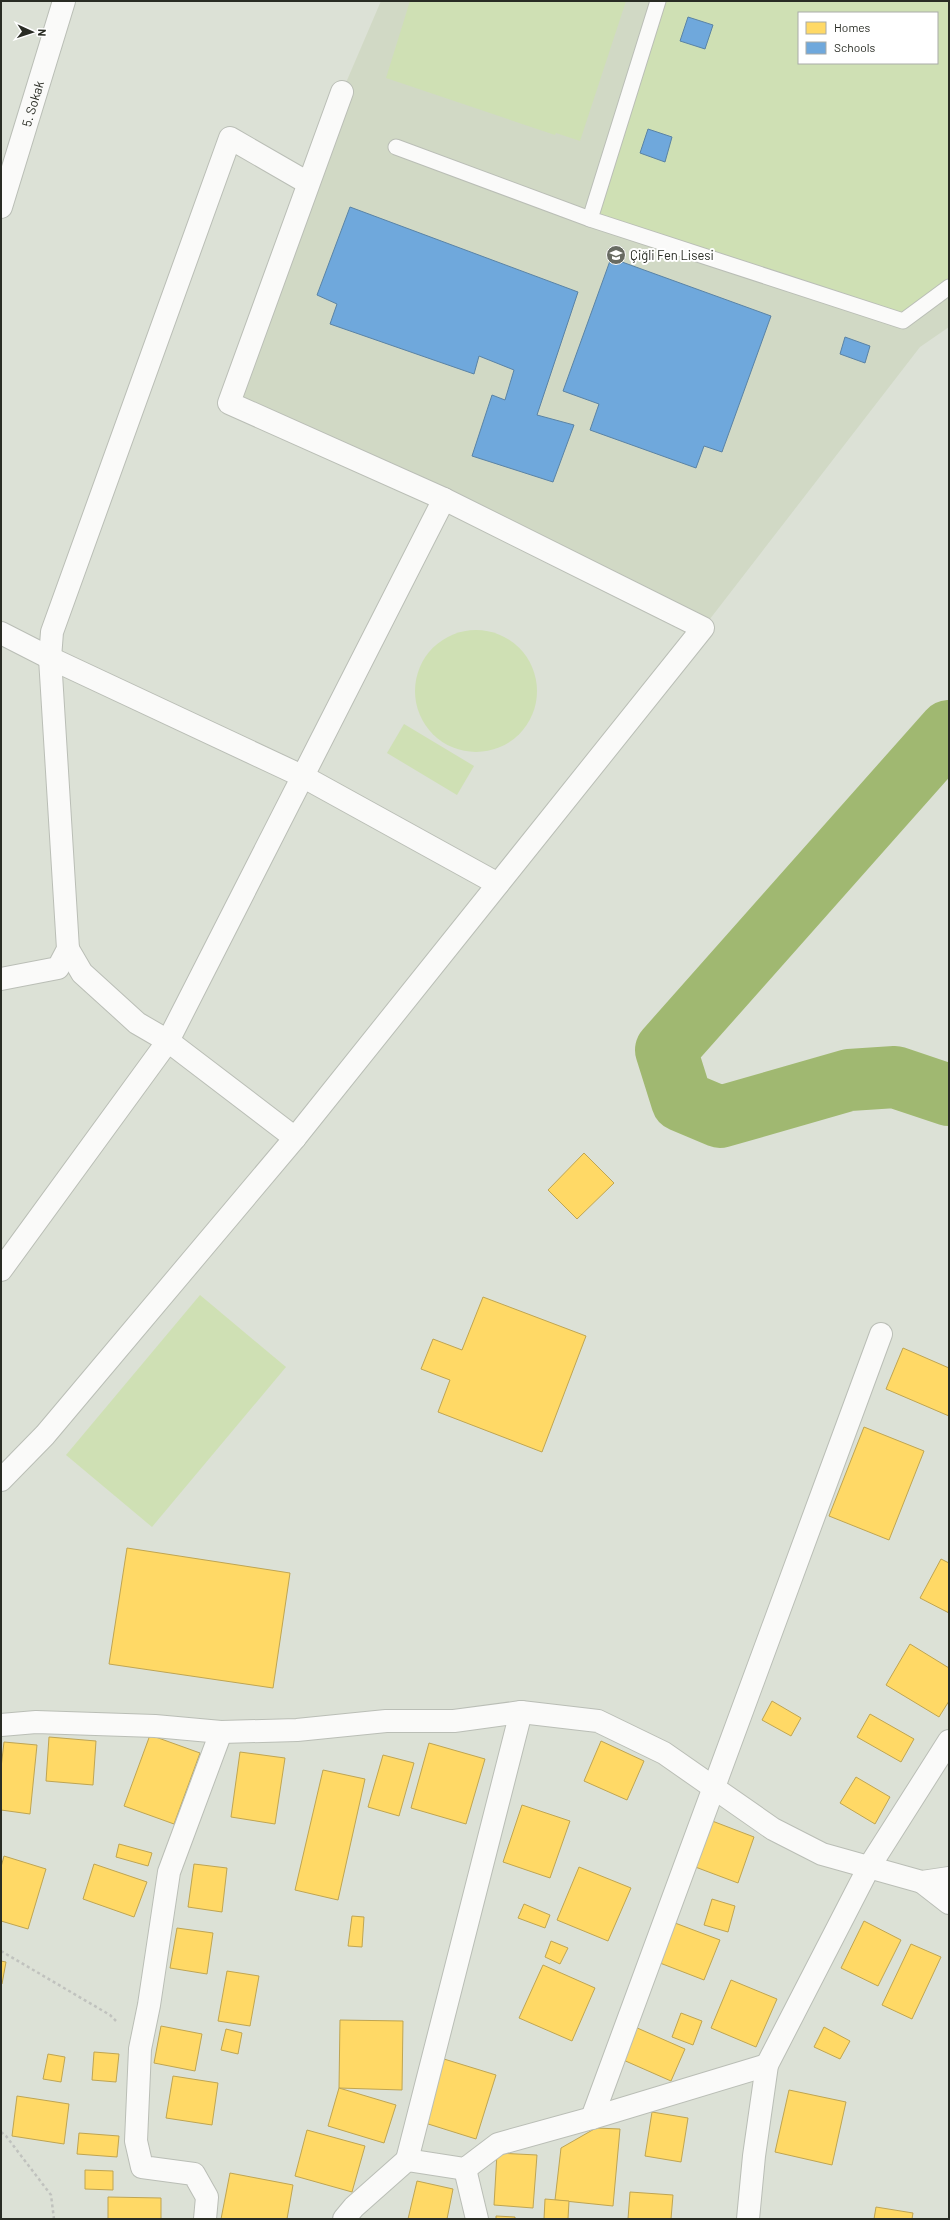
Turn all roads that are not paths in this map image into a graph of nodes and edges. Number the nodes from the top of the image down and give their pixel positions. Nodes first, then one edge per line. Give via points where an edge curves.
1 (64, 1) edge
2 (658, 1) edge
3 (342, 92) dead end
4 (396, 147) dead end
5 (308, 183) junction
6 (1, 207) edge
7 (590, 219) junction
8 (949, 287) edge
9 (444, 500) junction
10 (1, 633) edge
11 (50, 658) junction
12 (304, 777) junction
13 (498, 884) junction
14 (68, 949) junction
15 (1, 978) edge
16 (168, 1041) junction
17 (294, 1138) junction
18 (1, 1270) edge
19 (881, 1334) dead end
20 (1, 1480) edge
21 (521, 1712) junction
22 (1, 1725) edge
23 (221, 1732) junction
24 (949, 1741) edge
25 (714, 1788) junction
26 (869, 1868) junction
27 (949, 1878) edge
28 (922, 1882) junction
29 (949, 1903) edge
30 (767, 2065) junction
31 (592, 2118) junction
32 (407, 2160) junction
33 (465, 2169) junction
34 (205, 2219) edge
35 (344, 2219) edge
36 (477, 2219) edge
37 (748, 2219) edge

1 - 6 street, 5. Sokak
2 - 7 lane
3 - 5 street
4 - 7 lane
5 - 9 street via 229,403
5 - 11 street via 230,138 52,632
7 - 8 lane via 903,320
9 - 12 street
9 - 13 street via 703,628
10 - 11 street
11 - 12 street
11 - 14 street
12 - 13 street
12 - 16 street
13 - 17 street
14 - 15 street via 58,968
14 - 16 street via 82,973 110,999 137,1023
16 - 17 street
16 - 18 street
17 - 20 street via 45,1435
19 - 25 street
21 - 23 street via 454,1721 386,1721 297,1730
21 - 25 street via 598,1721 664,1753
21 - 32 street
22 - 23 street via 36,1722 155,1726
23 - 34 street via 169,1872 140,2049 136,2141 142,2167 194,2174 207,2197
24 - 26 street
25 - 26 street via 773,1829 822,1854
25 - 31 street
26 - 28 street
26 - 30 street
27 - 28 street
28 - 29 street
30 - 31 street
30 - 37 street
31 - 33 street via 498,2144
32 - 33 street
32 - 35 street
33 - 36 street

